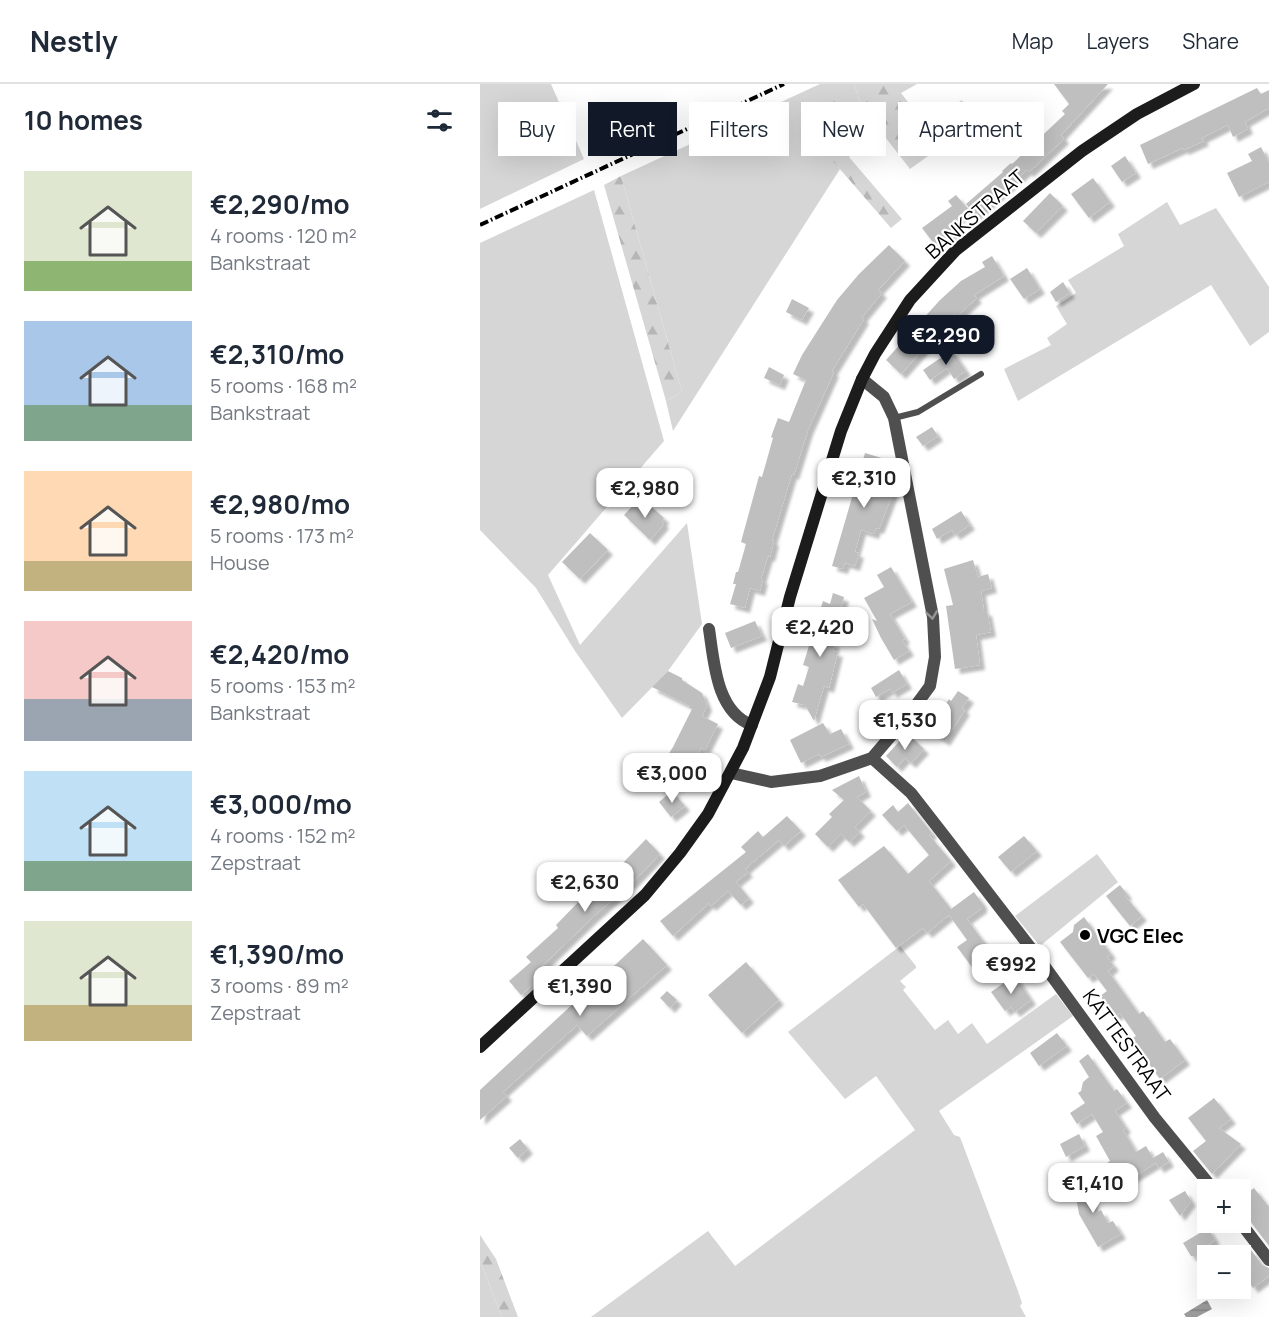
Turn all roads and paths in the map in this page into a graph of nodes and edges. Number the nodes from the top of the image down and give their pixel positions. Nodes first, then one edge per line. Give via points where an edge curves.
1 (1194, 84) edge
2 (981, 374) dead end
3 (862, 379) junction
4 (894, 418) junction
5 (709, 629) dead end
6 (752, 725) junction
7 (872, 758) junction
8 (731, 773) junction
9 (480, 1047) edge
10 (1205, 1179) edge
11 (1248, 1233) edge
12 (1269, 1260) edge

1 - 3 street, BANKSTRAAT via 1108,132 956,250 910,300
2 - 4 lane via 918,412
3 - 4 street via 884,397
3 - 6 street, BANKSTRAAT via 841,431 770,677
4 -> 7 street via 933,617 935,657 930,686
5 - 6 street via 722,691 733,712
6 - 8 street, BANKSTRAAT
7 - 8 street via 820,777 771,782
7 - 10 street, KATTESTRAAT via 911,793
8 - 9 street, BANKSTRAAT via 708,814 645,896
11 - 12 street

